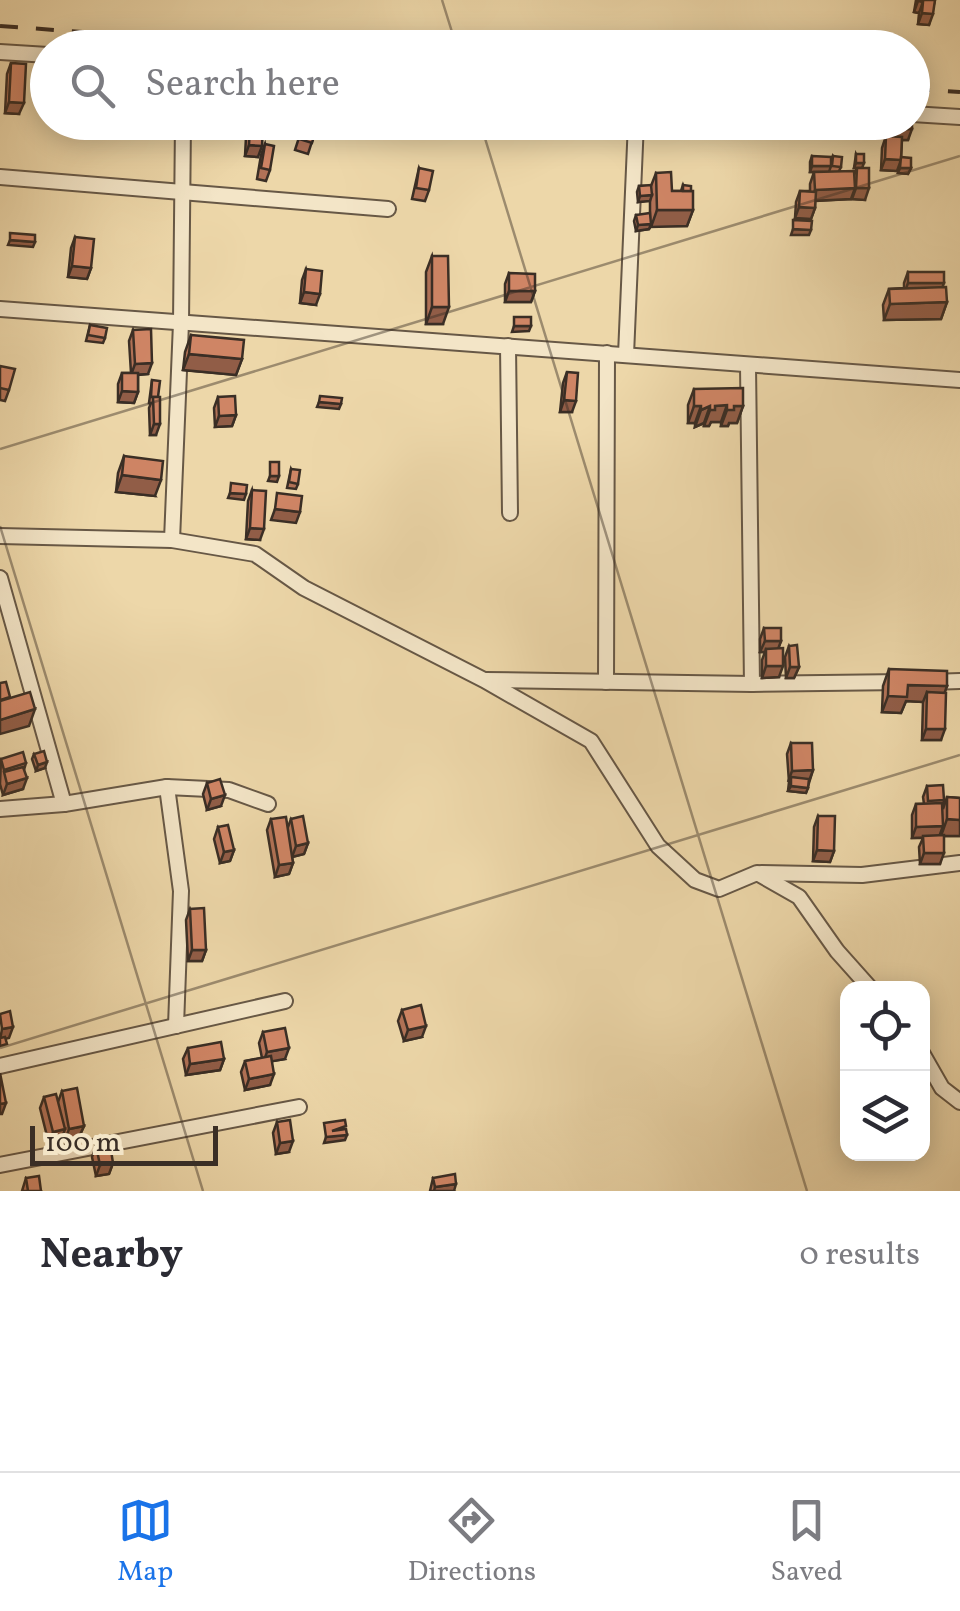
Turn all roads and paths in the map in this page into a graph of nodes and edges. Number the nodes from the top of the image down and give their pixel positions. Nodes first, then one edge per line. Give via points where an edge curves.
1 (0, 52) edge
2 (30, 54) edge
3 (930, 116) edge
4 (960, 118) edge
5 (183, 140) edge
6 (635, 140) edge
7 (0, 177) edge
8 (182, 192) junction
9 (388, 209) dead end
10 (0, 309) edge
11 (181, 324) junction
12 (508, 346) junction
13 (607, 354) junction
14 (626, 355) junction
15 (748, 366) junction
16 (960, 380) edge
17 (510, 513) dead end
18 (0, 536) edge
19 (172, 540) junction
20 (0, 578) edge
21 (484, 680) junction
22 (960, 681) edge
23 (606, 682) junction
24 (752, 684) junction
25 (167, 787) junction
26 (64, 804) junction
27 (268, 804) dead end
28 (0, 810) edge
29 (960, 863) edge
30 (757, 873) junction
31 (864, 981) edge
32 (285, 1002) dead end
33 (176, 1026) junction
34 (0, 1066) edge
35 (930, 1066) edge
36 (960, 1102) edge
37 (298, 1107) dead end
38 (0, 1165) edge

1 - 2 street
3 - 4 street
5 - 8 street
6 - 14 street
7 - 8 street
8 - 9 street
8 - 11 street
10 - 11 street
11 - 12 street
11 - 19 street
12 - 13 street
12 - 17 street
13 - 14 street
13 - 23 street
14 - 15 street
15 - 16 street
15 - 24 street
18 - 19 street
19 - 21 street via 255,554 304,588
20 - 26 street
21 - 23 street
21 - 30 street via 590,741 658,846 695,880 719,889
22 - 24 street
23 - 24 street
25 - 26 street
25 - 27 street via 229,790
25 - 33 street via 180,890
26 - 28 street
29 - 30 street via 862,875
30 - 31 street via 799,897
32 - 33 street
33 - 34 street
35 - 36 street
37 - 38 street

